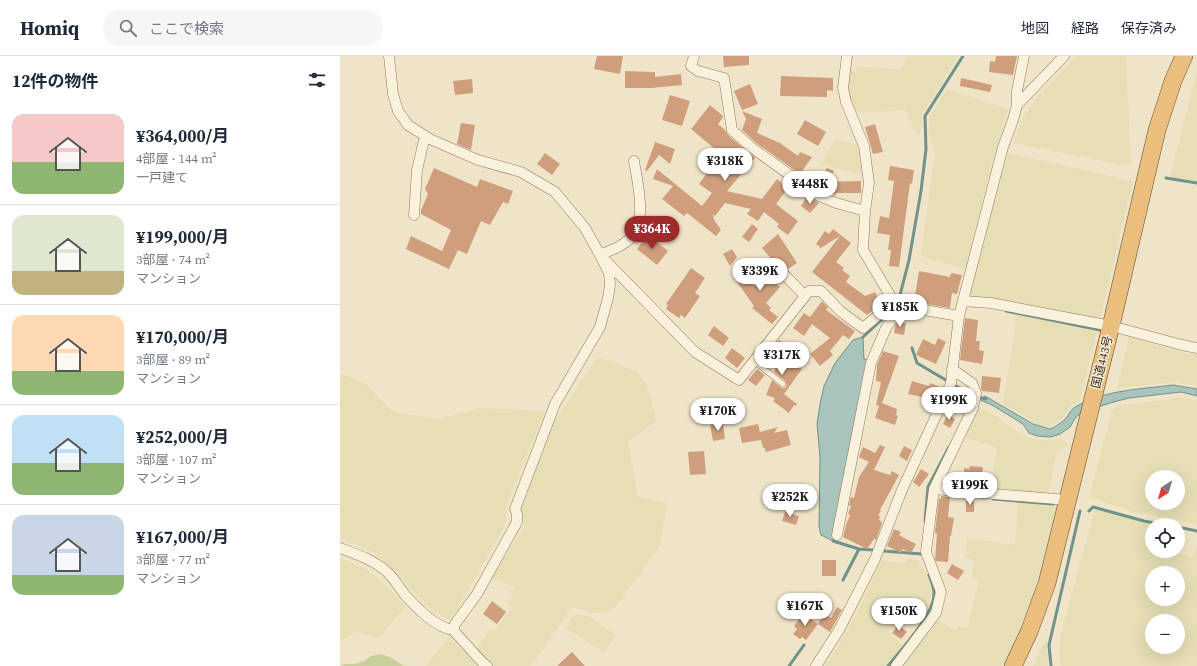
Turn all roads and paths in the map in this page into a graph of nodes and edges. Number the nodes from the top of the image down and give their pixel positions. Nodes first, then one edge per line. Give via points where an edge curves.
1 (389, 56) edge
2 (694, 56) edge
3 (846, 56) edge
4 (1024, 56) edge
5 (1064, 56) edge
6 (1184, 56) edge
7 (1017, 105) junction
8 (425, 136) junction
9 (634, 161) dead end
10 (865, 211) junction
11 (414, 215) dead end
12 (600, 255) junction
13 (776, 266) dead end
14 (805, 296) junction
15 (963, 301) junction
16 (898, 304) junction
17 (959, 316) junction
18 (1111, 326) junction
19 (1197, 348) edge
20 (754, 361) junction
21 (952, 369) junction
22 (783, 384) dead end
23 (934, 489) junction
24 (1068, 500) junction
25 (837, 535) dead end
26 (340, 548) edge
27 (453, 630) junction
28 (487, 666) edge
29 (816, 666) edge
30 (896, 666) edge
31 (1013, 666) edge

1 - 8 street via 393,94 398,110 408,125
2 - 10 street via 691,66 698,71 724,78 732,130 751,147 819,196
3 - 10 street via 843,88 864,146 869,183
4 - 7 street
5 - 7 street
6 - 18 highway, 国道443号 via 1157,130
7 - 15 street via 1003,147
8 - 11 street via 417,170
8 - 12 street via 478,160 521,172 555,192 585,228
9 - 12 street via 641,203 638,223 632,237 624,244
10 - 16 street via 863,250
12 - 20 street via 695,352 738,380
12 - 27 street via 610,285 600,327 555,404 515,509 517,522 477,594
13 - 14 street
14 - 16 street via 809,291 821,292 840,311 863,328
14 - 20 street
15 - 17 street
15 - 18 street via 990,303
16 - 17 street
16 - 25 street via 871,363
17 - 21 street
18 - 19 street
18 - 24 highway, 国道443号
20 - 22 lane
21 - 23 street via 972,383 976,393 973,408
21 - 29 street via 950,383 902,490 875,559 839,630
23 - 24 street
23 - 30 street via 926,552 942,592 936,613
24 - 31 highway, 国道443号 via 1047,583
26 - 27 street via 374,562 388,572 406,596 431,620
27 - 28 street

